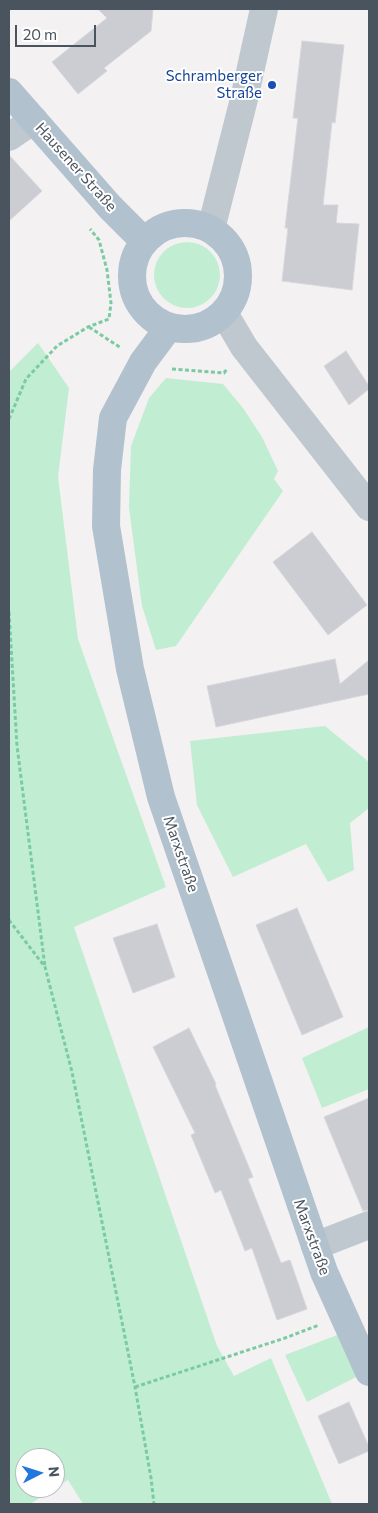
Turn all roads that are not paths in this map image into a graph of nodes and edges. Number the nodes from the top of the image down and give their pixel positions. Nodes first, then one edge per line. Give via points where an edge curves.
1 (264, 9) edge
2 (9, 92) edge
3 (34, 120) junction
4 (9, 137) edge
5 (211, 229) junction
6 (144, 241) junction
7 (224, 313) junction
8 (169, 327) junction
9 (368, 502) edge
10 (369, 1225) edge
11 (315, 1246) junction
12 (369, 1372) edge

1 - 5 street
2 - 3 main road, Hausener Straße
3 - 4 street
3 - 6 main road, Hausener Straße
5 - 6 main road via 194,223 175,223
5 - 7 main road via 233,252 238,268 236,292
6 - 8 main road via 132,268 136,298 155,321
7 - 8 main road via 212,323 198,328
7 - 9 street via 244,347
8 - 11 main road, Marxstraße via 143,362 114,418 107,470 106,526 130,670 161,797
10 - 11 street
11 - 12 main road, Marxstraße

